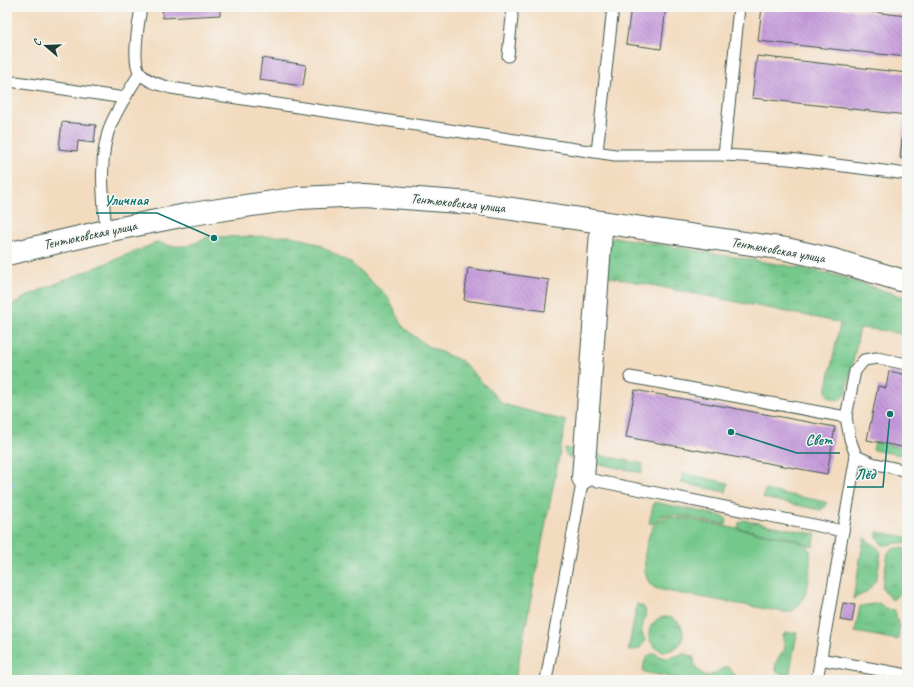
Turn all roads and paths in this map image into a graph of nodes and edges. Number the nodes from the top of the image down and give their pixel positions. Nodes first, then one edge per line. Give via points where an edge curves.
1 (141, 7) edge
2 (511, 7) edge
3 (612, 7) edge
4 (739, 7) edge
5 (508, 56) dead end
6 (140, 73) junction
7 (16, 82) dead end
8 (125, 98) junction
9 (597, 152) junction
10 (724, 155) junction
11 (907, 174) edge
12 (106, 231) junction
13 (601, 232) dead end
14 (7, 254) edge
15 (907, 282) edge
16 (907, 364) edge
17 (630, 377) dead end
18 (846, 417) junction
19 (856, 456) junction
20 (907, 471) edge
21 (583, 478) junction
22 (843, 531) junction
23 (820, 659) junction
24 (907, 675) edge
25 (546, 680) edge
26 (817, 680) edge

1 - 6 lane via 135,56
2 - 5 lane
3 - 9 lane
4 - 10 lane
6 - 8 lane
6 - 9 lane via 154,83 192,92
7 - 8 lane
8 - 12 lane via 111,124 105,146 102,189
9 - 10 lane
10 - 11 lane via 789,159
12 - 14 street, Тентюковская улица
12 - 15 street, Тентюковская улица via 186,215 299,198 364,194 472,203 786,249 834,260
13 - 21 street
16 - 18 lane via 877,358 864,360 855,371
17 - 18 lane
18 - 19 lane
19 - 20 lane via 872,463
19 - 22 lane
21 - 22 lane
21 - 25 lane
22 - 23 lane
23 - 24 lane
23 - 26 lane

